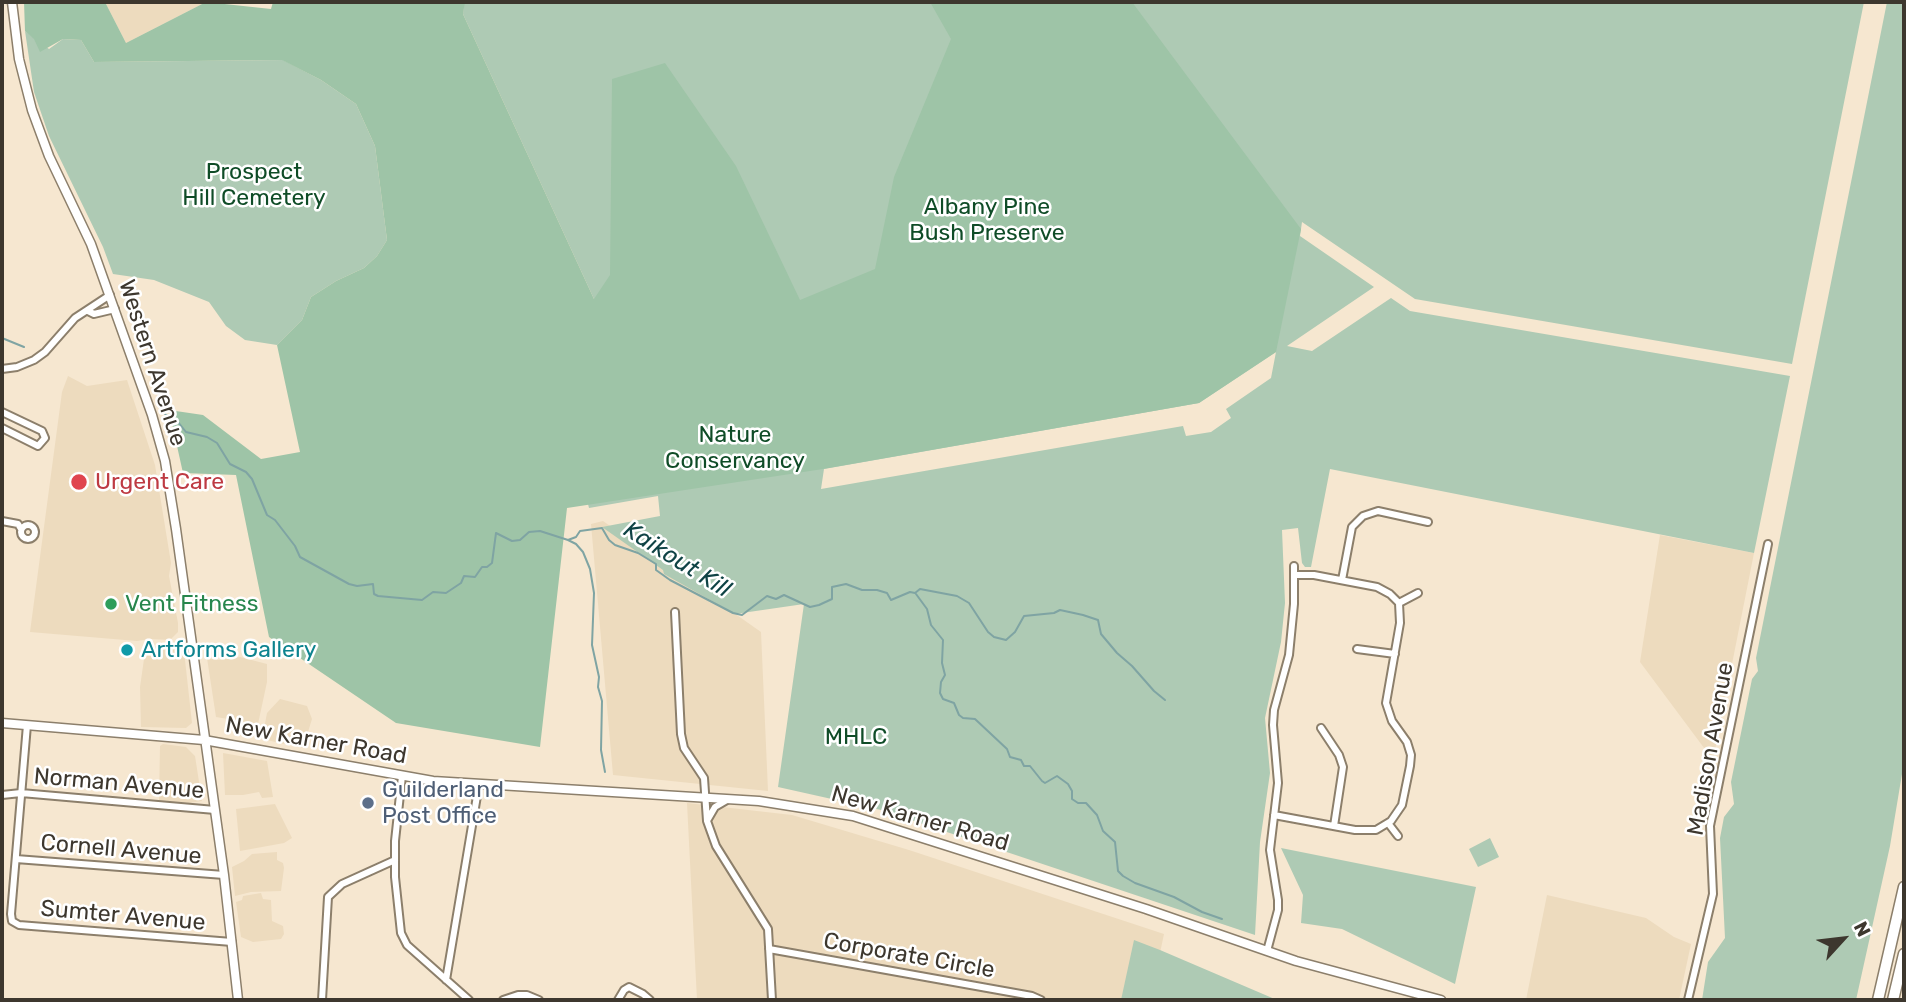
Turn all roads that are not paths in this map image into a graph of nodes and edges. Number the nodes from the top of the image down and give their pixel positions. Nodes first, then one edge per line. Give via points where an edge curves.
1 (12, 2) edge
2 (110, 295) junction
3 (115, 309) junction
4 (88, 312) junction
5 (2, 369) edge
6 (2, 412) edge
7 (2, 428) edge
8 (2, 521) edge
9 (1428, 522) dead end
10 (21, 529) dead end
11 (1768, 544) dead end
12 (1294, 566) dead end
13 (1296, 575) junction
14 (1342, 580) junction
15 (1418, 593) dead end
16 (1399, 603) junction
17 (675, 612) dead end
18 (1357, 649) dead end
19 (1395, 654) junction
20 (2, 723) edge
21 (27, 725) junction
22 (1321, 729) dead end
23 (204, 740) junction
24 (402, 776) junction
25 (477, 785) junction
26 (21, 793) junction
27 (2, 795) edge
28 (705, 798) junction
29 (729, 799) junction
30 (215, 810) junction
31 (1274, 815) junction
32 (708, 821) junction
33 (1388, 823) junction
34 (1334, 826) junction
35 (1398, 836) dead end
36 (16, 859) junction
37 (395, 860) junction
38 (224, 875) junction
39 (1904, 887) edge
40 (232, 942) junction
41 (769, 949) junction
42 (1266, 951) junction
43 (1904, 954) edge
44 (446, 980) junction
45 (238, 1000) edge
46 (322, 1000) edge
47 (469, 1000) edge
48 (503, 1000) edge
49 (539, 1000) edge
50 (618, 1000) edge
51 (650, 1000) edge
52 (772, 1000) edge
53 (1041, 1000) edge
54 (1441, 1000) edge
55 (1688, 1000) edge
56 (1878, 1000) edge
57 (1893, 1000) edge

1 - 2 main road, Western Avenue via 32,110
2 - 3 main road, Western Avenue
2 - 4 street
3 - 4 street
3 - 23 main road, Western Avenue via 167,472
4 - 5 street via 75,318 45,352 17,367
6 - 7 street via 42,431 45,438 38,446
8 - 10 street
9 - 14 street via 1378,512 1363,516 1353,527
11 - 55 street, Madison Avenue via 1710,826 1713,894
12 - 13 street
13 - 14 street
13 - 31 street via 1289,655 1273,725 1278,783
14 - 16 street via 1377,587
15 - 16 street
16 - 19 street
17 - 28 street via 681,734 684,748 704,778
18 - 19 street
19 - 33 street via 1386,703 1406,742 1410,766 1402,805
20 - 21 main road, New Karner Road
21 - 23 main road, New Karner Road
21 - 26 street
22 - 34 street via 1343,767
23 - 24 main road, New Karner Road
23 - 30 main road, Western Avenue
24 - 25 main road, New Karner Road
24 - 37 street
25 - 28 main road, New Karner Road
25 - 44 street
26 - 27 street, Norman Avenue
26 - 30 street, Norman Avenue
26 - 36 street
28 - 29 main road, New Karner Road
28 - 32 street
29 - 32 street via 715,807
29 - 42 main road, New Karner Road via 796,805 870,820
30 - 38 main road, Western Avenue
31 - 34 street
31 - 42 street via 1270,850 1278,911
32 - 41 street via 720,854 765,922
33 - 34 street via 1368,831
33 - 35 street
36 - 38 street, Cornell Avenue
36 - 40 street, Sumter Avenue via 12,921 19,925
37 - 44 street via 403,937
37 - 46 street via 348,881 328,897
38 - 40 main road, Western Avenue
39 - 56 highway
40 - 45 main road, Western Avenue
41 - 52 street
41 - 53 street, Corporate Circle
42 - 54 main road, New Karner Road
43 - 57 highway
44 - 47 street
48 - 49 street via 517,995
50 - 51 street via 627,988

